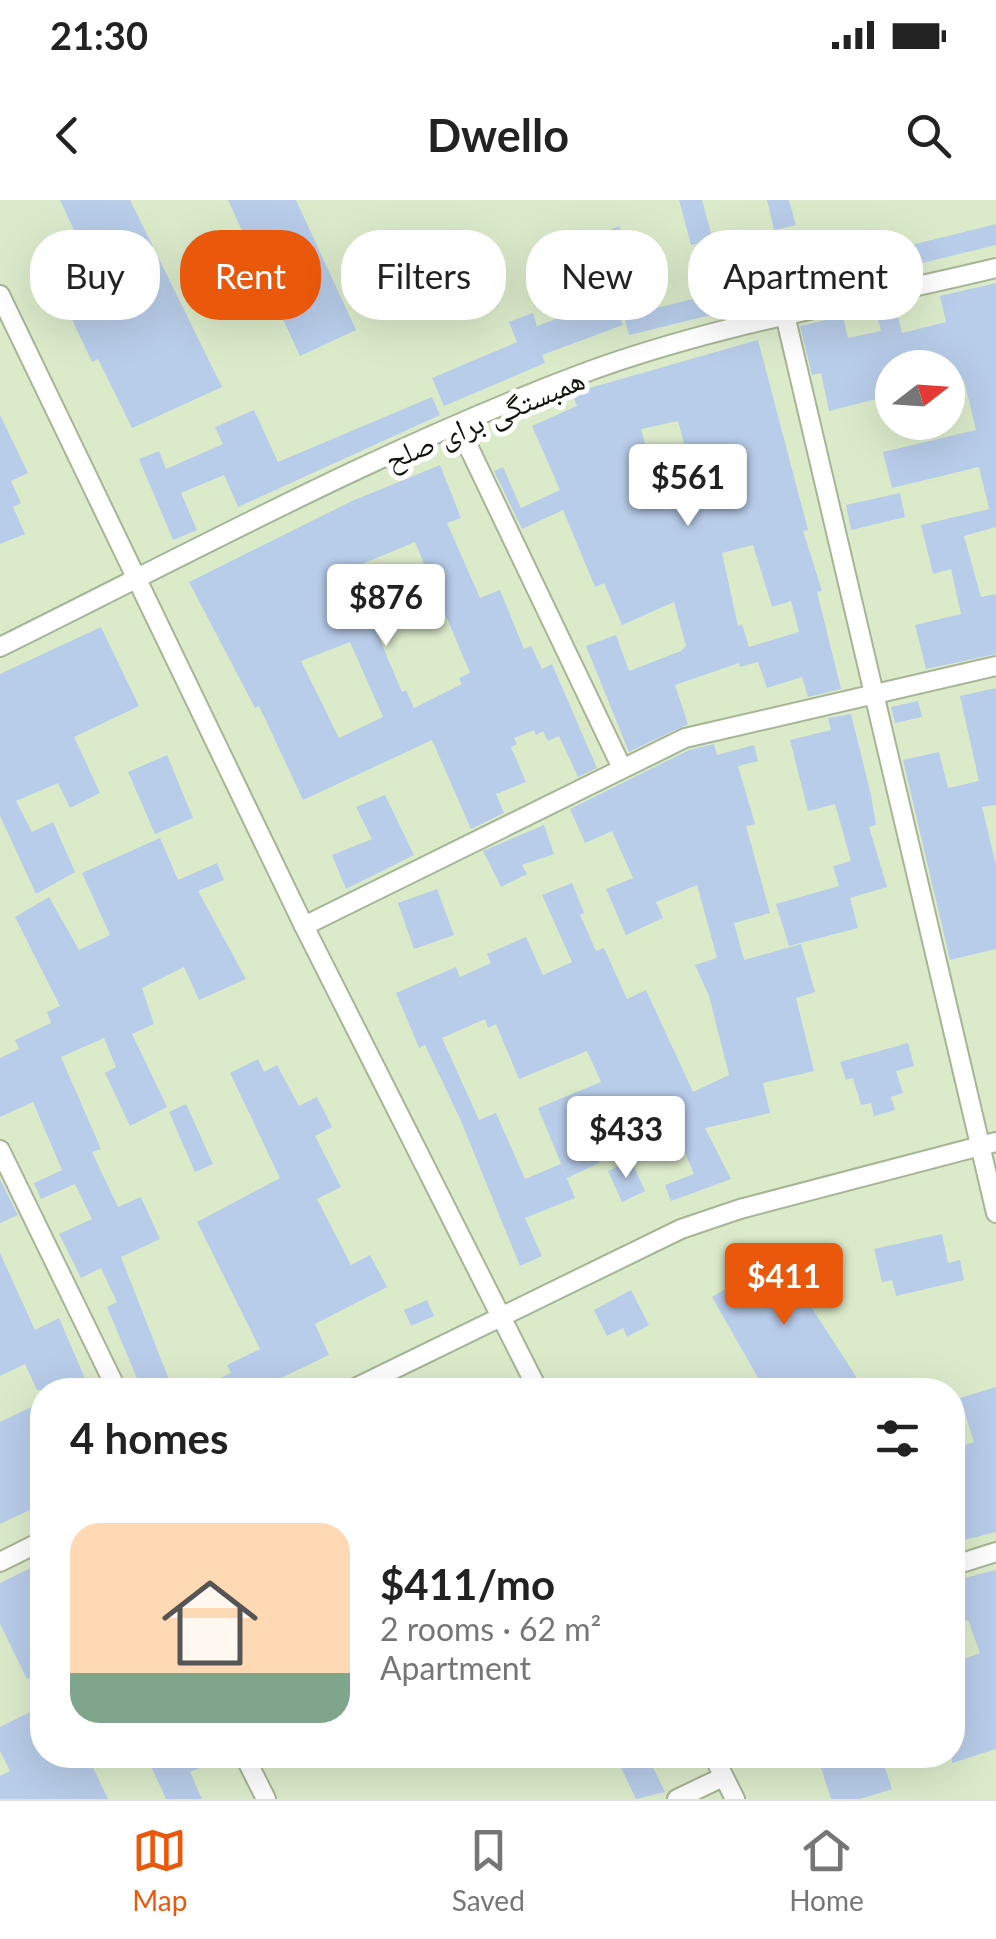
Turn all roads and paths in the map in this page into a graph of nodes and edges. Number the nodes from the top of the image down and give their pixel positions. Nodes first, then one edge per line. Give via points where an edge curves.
1 (996, 268) edge
2 (923, 285) edge
3 (0, 295) edge
4 (778, 320) edge
5 (786, 320) edge
6 (459, 427) junction
7 (135, 580) junction
8 (0, 647) edge
9 (996, 666) edge
10 (874, 696) junction
11 (622, 768) junction
12 (304, 926) junction
13 (988, 1144) edge
14 (0, 1150) edge
15 (996, 1213) edge
16 (501, 1316) junction
17 (111, 1378) edge
18 (375, 1378) edge
19 (532, 1378) edge
20 (30, 1546) edge
21 (996, 1552) edge
22 (0, 1562) edge
23 (965, 1562) edge
24 (250, 1768) edge
25 (719, 1768) edge
26 (723, 1777) junction
27 (266, 1799) edge
28 (677, 1799) edge
29 (736, 1799) edge

1 - 2 street, همبستگی برای صلح
3 - 7 street
4 - 6 street, همبستگی برای صلح via 584,374
5 - 10 street
6 - 7 street, همبستگی برای صلح
6 - 11 street
7 - 8 street, همبستگی برای صلح
7 - 12 street
9 - 10 street
10 - 11 street via 685,738
10 - 13 street
11 - 12 street
12 - 16 street
13 - 15 street
13 - 16 street via 681,1229
14 - 17 street
16 - 18 street
16 - 19 street
20 - 22 street
21 - 23 street
24 - 27 street
25 - 26 street
26 - 28 street
26 - 29 street

